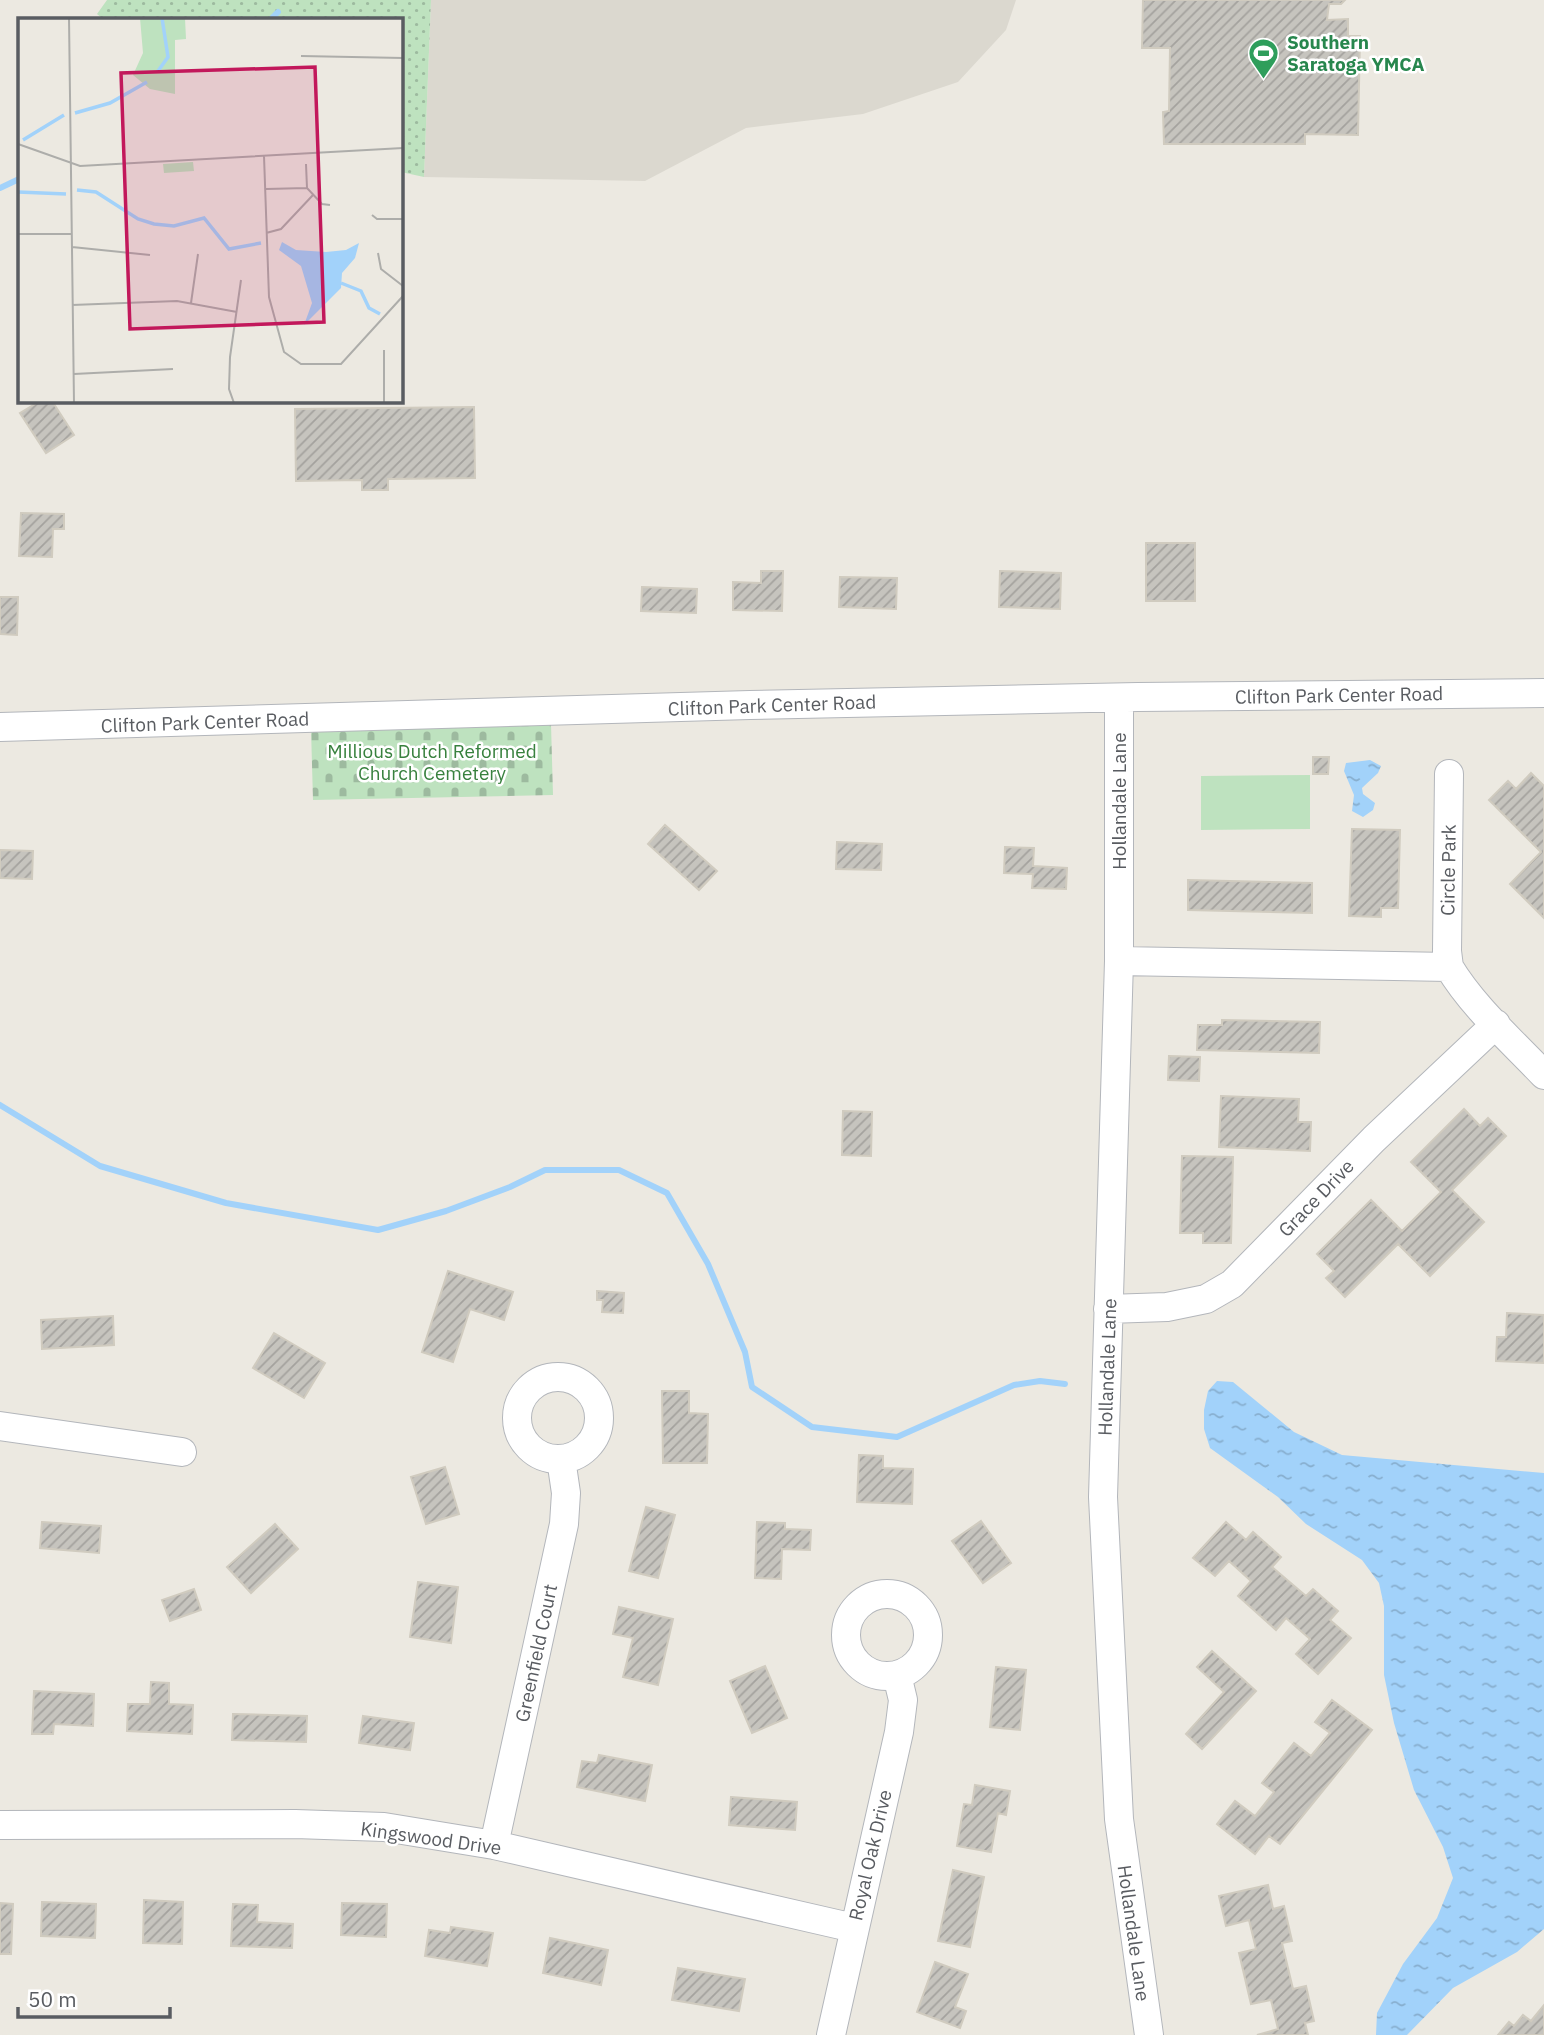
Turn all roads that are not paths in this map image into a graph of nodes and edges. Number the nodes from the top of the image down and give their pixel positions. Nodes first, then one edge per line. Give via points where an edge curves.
1 (1544, 693) edge
2 (1119, 698) junction
3 (0, 727) edge
4 (1449, 774) dead end
5 (1119, 961) junction
6 (1450, 967) junction
7 (1496, 1024) junction
8 (1544, 1075) edge
9 (1108, 1309) junction
10 (0, 1426) edge
11 (182, 1452) dead end
12 (561, 1459) dead end
13 (897, 1675) dead end
14 (0, 1825) edge
15 (494, 1845) junction
16 (854, 1928) junction
17 (831, 2035) edge
18 (1149, 2035) edge

1 - 2 street, Clifton Park Center Road
2 - 3 street, Clifton Park Center Road
2 - 5 street, Hollandale Lane
4 - 6 street, Circle Park
5 - 6 street
5 - 9 street, Hollandale Lane
6 - 7 street
7 - 8 street
7 - 9 street, Grace Drive via 1374,1139 1232,1284 1206,1299 1167,1307
9 - 18 street, Hollandale Lane via 1103,1497 1118,1819
10 - 11 street
12 - 15 street, Greenfield Court via 564,1524
13 - 16 street, Royal Oak Drive via 903,1700 899,1732
14 - 15 street, Kingswood Drive via 295,1824 384,1828
15 - 16 street, Kingswood Drive
16 - 17 street, Royal Oak Drive

